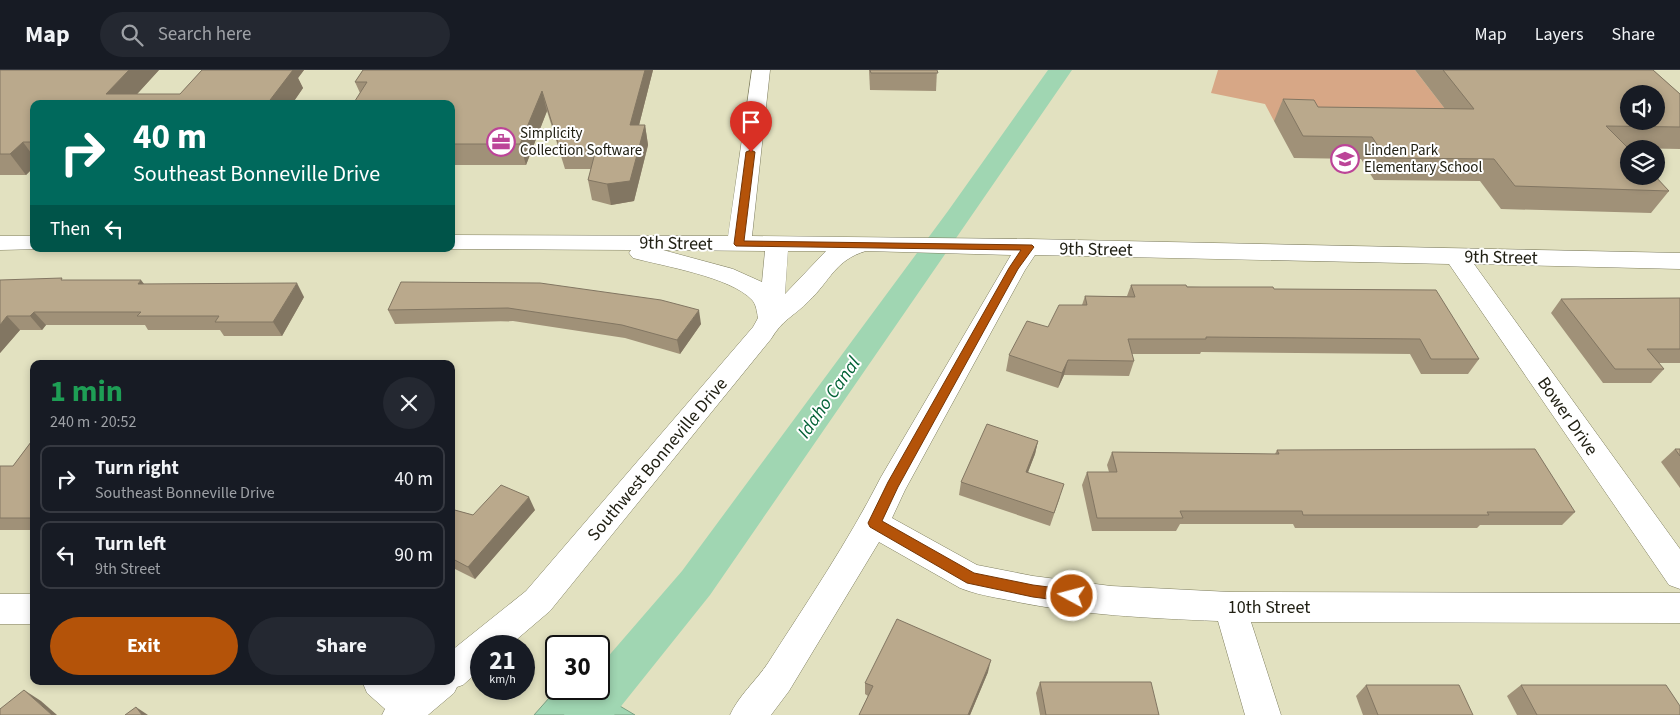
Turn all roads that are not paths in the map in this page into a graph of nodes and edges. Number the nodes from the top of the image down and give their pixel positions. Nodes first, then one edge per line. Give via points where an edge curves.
1 (761, 70) edge
2 (455, 242) edge
3 (0, 243) edge
4 (30, 243) edge
5 (603, 243) junction
6 (739, 244) junction
7 (777, 244) junction
8 (867, 244) junction
9 (1029, 247) junction
10 (1456, 256) junction
11 (1680, 261) edge
12 (771, 318) junction
13 (874, 523) junction
14 (1680, 575) edge
15 (1230, 607) junction
16 (1680, 608) edge
17 (0, 609) edge
18 (30, 609) edge
19 (497, 635) edge
20 (470, 657) edge
21 (455, 670) edge
22 (381, 685) edge
23 (437, 685) edge
24 (405, 712) edge
25 (748, 715) edge
26 (1263, 715) edge

1 - 6 street
2 - 5 street, 9th Street
3 - 4 street
5 - 6 street, 9th Street
5 - 12 street via 745,282 763,296
6 - 7 street, 9th Street
7 - 8 street, 9th Street
7 - 12 street, Southwest Bonneville Drive
8 - 9 street, 9th Street
8 - 12 street via 843,250 827,263 800,295
9 - 10 street, 9th Street
9 - 13 street via 1014,268
10 - 11 street, 9th Street
10 - 14 street, Bower Drive
12 - 19 street, Southwest Bonneville Drive via 762,333 538,601
13 - 15 street, 10th Street via 971,578 1033,591 1111,601
13 - 25 street via 777,679
15 - 16 street, 10th Street
15 - 26 street
17 - 18 street
20 - 21 street, Southwest Bonneville Drive
22 - 24 street
23 - 24 street

